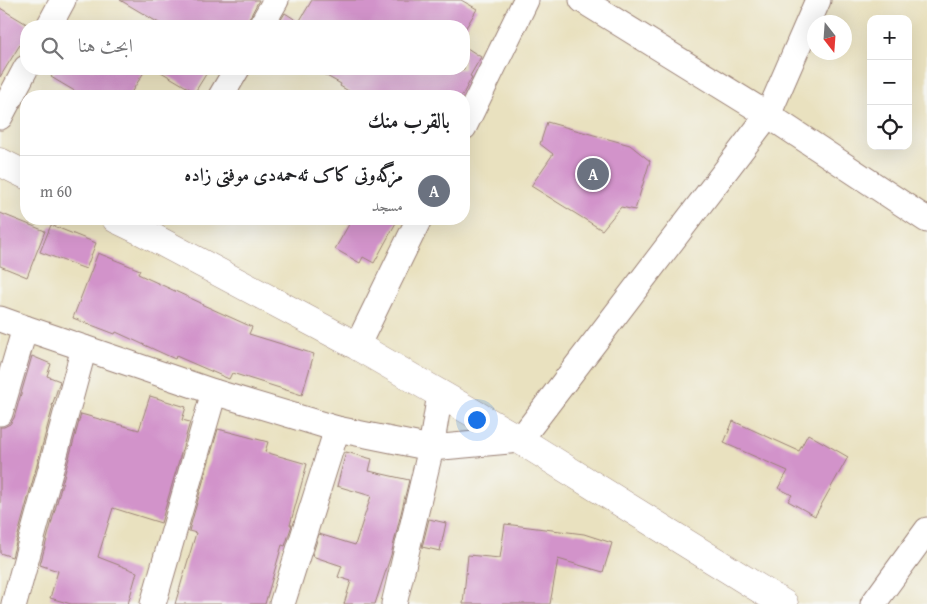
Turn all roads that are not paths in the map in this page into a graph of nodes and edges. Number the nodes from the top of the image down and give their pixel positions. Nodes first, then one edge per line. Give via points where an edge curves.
1 (63, 0) edge
2 (276, 0) edge
3 (526, 0) edge
4 (583, 0) edge
5 (818, 0) edge
6 (52, 20) edge
7 (264, 20) edge
8 (22, 75) edge
9 (233, 75) edge
10 (225, 90) edge
11 (470, 115) edge
12 (768, 115) junction
13 (0, 117) edge
14 (0, 162) edge
15 (20, 172) edge
16 (927, 220) edge
17 (147, 225) edge
18 (416, 225) edge
19 (0, 319) edge
20 (26, 328) junction
21 (357, 346) junction
22 (84, 348) junction
23 (214, 392) junction
24 (440, 394) junction
25 (0, 413) edge
26 (337, 429) junction
27 (520, 440) junction
28 (431, 448) junction
29 (927, 530) edge
30 (14, 604) edge
31 (153, 604) edge
32 (282, 604) edge
33 (394, 604) edge
34 (784, 604) edge
35 (873, 604) edge

1 - 6 street
2 - 7 street
3 - 11 street
4 - 12 street
5 - 12 street
8 - 13 street
9 - 10 street
12 - 16 street
12 - 27 street
14 - 15 street
17 - 21 street
18 - 21 street
19 - 20 street
20 - 22 street
20 - 25 street
21 - 24 street
22 - 23 street
22 - 30 street
23 - 26 street
23 - 31 street
24 - 27 street
24 - 28 street
26 - 28 street
26 - 32 street
27 - 28 street
27 - 34 street
28 - 33 street
29 - 35 street

